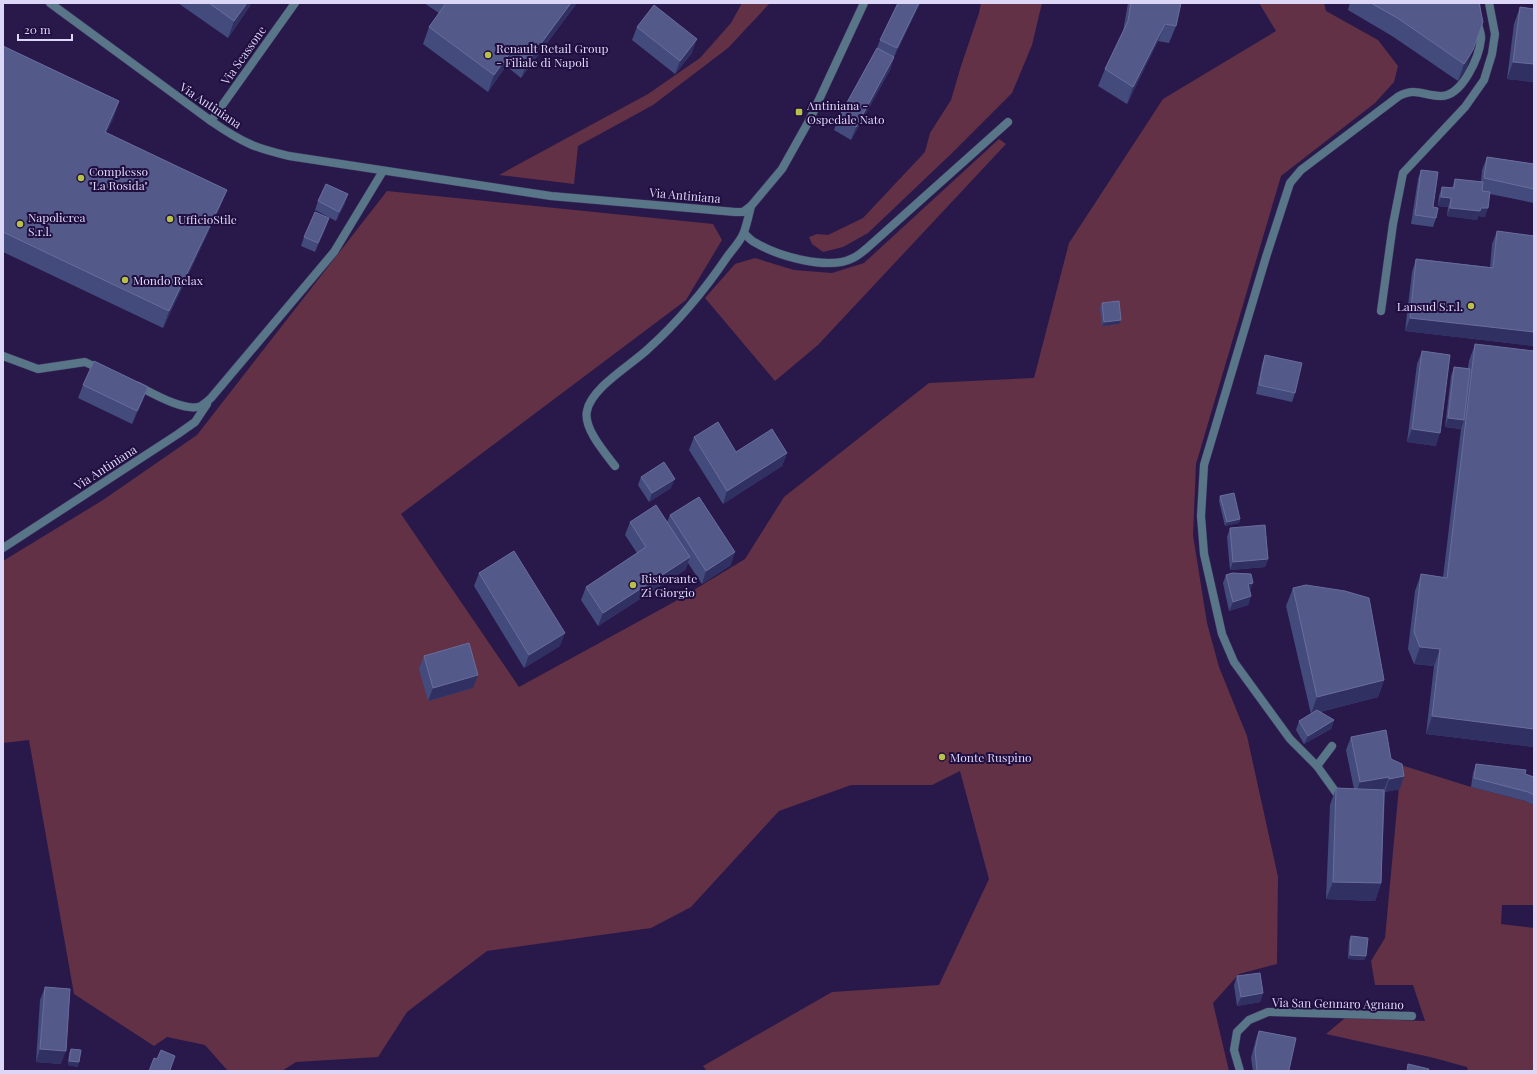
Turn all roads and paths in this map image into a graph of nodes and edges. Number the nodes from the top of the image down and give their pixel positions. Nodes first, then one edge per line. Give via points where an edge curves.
1 (50, 3) edge
2 (295, 3) edge
3 (864, 3) edge
4 (1476, 3) edge
5 (1489, 3) edge
6 (211, 121) junction
7 (1008, 122) dead end
8 (383, 170) junction
9 (751, 206) junction
10 (744, 233) junction
11 (1381, 311) dead end
12 (3, 356) edge
13 (112, 375) edge
14 (133, 384) edge
15 (211, 398) junction
16 (615, 466) dead end
17 (3, 548) edge
18 (1332, 746) dead end
19 (1318, 766) junction
20 (1340, 798) edge
21 (1412, 1016) dead end
22 (1240, 1071) edge

1 - 6 street, Via Antiniana
2 - 6 street, Via Scassone
3 - 9 street via 810,119 782,168
4 - 19 street via 1481,38 1469,73 1457,89 1449,95 1408,91 1399,96 1300,170 1290,183 1204,465 1201,516 1204,554 1222,634 1234,662 1290,739
5 - 11 street via 1494,34 1492,54 1484,80 1465,107 1403,173
6 - 8 street, Via Antiniana via 252,145 282,154
7 - 10 street via 853,258 822,263 803,260 755,243
8 - 9 street, Via Antiniana via 551,196 735,212 743,212
8 - 15 street, Via Antiniana via 334,252
9 - 10 street
10 - 16 street via 690,307 648,349 591,399 586,420 591,432
12 - 13 street via 38,369 85,362
14 - 15 street, Via Antiniana via 192,408 201,406
15 - 17 street, Via Antiniana via 195,422
18 - 19 street
19 - 20 street
21 - 22 street, Via San Gennaro Agnano via 1268,1012 1249,1020 1237,1032 1234,1050

